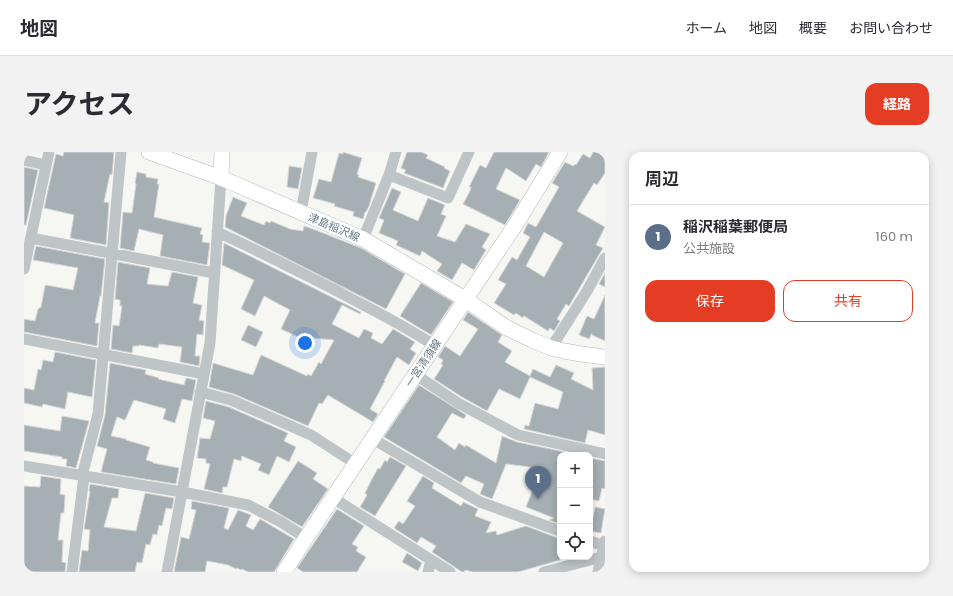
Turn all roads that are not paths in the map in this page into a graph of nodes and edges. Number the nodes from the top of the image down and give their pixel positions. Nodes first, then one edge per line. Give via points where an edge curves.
1 (49, 152) edge
2 (121, 152) edge
3 (149, 152) edge
4 (222, 152) edge
5 (312, 152) edge
6 (396, 152) edge
7 (469, 152) edge
8 (560, 152) edge
9 (24, 160) edge
10 (46, 165) junction
11 (389, 176) junction
12 (221, 178) junction
13 (301, 212) junction
14 (217, 232) junction
15 (31, 238) junction
16 (362, 239) junction
17 (113, 254) junction
18 (605, 258) edge
19 (24, 269) edge
20 (214, 273) junction
21 (465, 299) junction
22 (24, 339) edge
23 (435, 346) junction
24 (551, 348) junction
25 (104, 355) junction
26 (605, 357) edge
27 (204, 374) junction
28 (416, 375) junction
29 (200, 392) junction
30 (373, 439) junction
31 (605, 454) edge
32 (356, 464) junction
33 (24, 466) edge
34 (83, 476) junction
35 (182, 492) junction
36 (333, 498) junction
37 (557, 530) edge
38 (306, 538) junction
39 (593, 543) edge
40 (604, 550) edge
41 (431, 560) junction
42 (72, 572) edge
43 (167, 572) edge
44 (284, 572) edge
45 (428, 572) edge
46 (450, 572) edge
47 (544, 572) edge
48 (598, 572) edge

1 - 10 street
2 - 17 street
3 - 12 main road, 津島稲沢線
4 - 12 main road
5 - 13 street
6 - 11 street
7 - 11 street via 448,198
8 - 21 main road, 一宮清須線 via 516,224
9 - 10 street
10 - 15 street
11 - 16 street
12 - 13 main road, 津島稲沢線
12 - 14 street
13 - 16 main road, 津島稲沢線
14 - 20 street
14 - 23 street via 258,250 374,310
15 - 17 street
15 - 19 street
16 - 21 main road, 津島稲沢線
17 - 20 street
17 - 25 street
18 - 24 street via 587,292
20 - 27 street via 210,343
21 - 23 main road, 一宮清須線
21 - 24 main road, 津島稲沢線 via 507,328
22 - 25 street
23 - 28 main road, 一宮清須線
24 - 26 main road, 津島稲沢線
25 - 27 street
25 - 34 street via 98,414
27 - 29 street
28 - 30 main road, 一宮清須線
28 - 31 street via 458,403 518,435
29 - 32 street via 231,400 311,434
29 - 35 street
30 - 32 main road, 一宮清須線
30 - 37 street via 480,502
32 - 36 main road, 一宮清須線
33 - 34 street
34 - 35 street
34 - 42 street
35 - 38 street via 248,505
35 - 43 street
36 - 38 main road, 一宮清須線
36 - 41 street
38 - 44 main road, 一宮清須線
39 - 40 street
40 - 47 street
40 - 48 street
41 - 45 street
41 - 46 street

